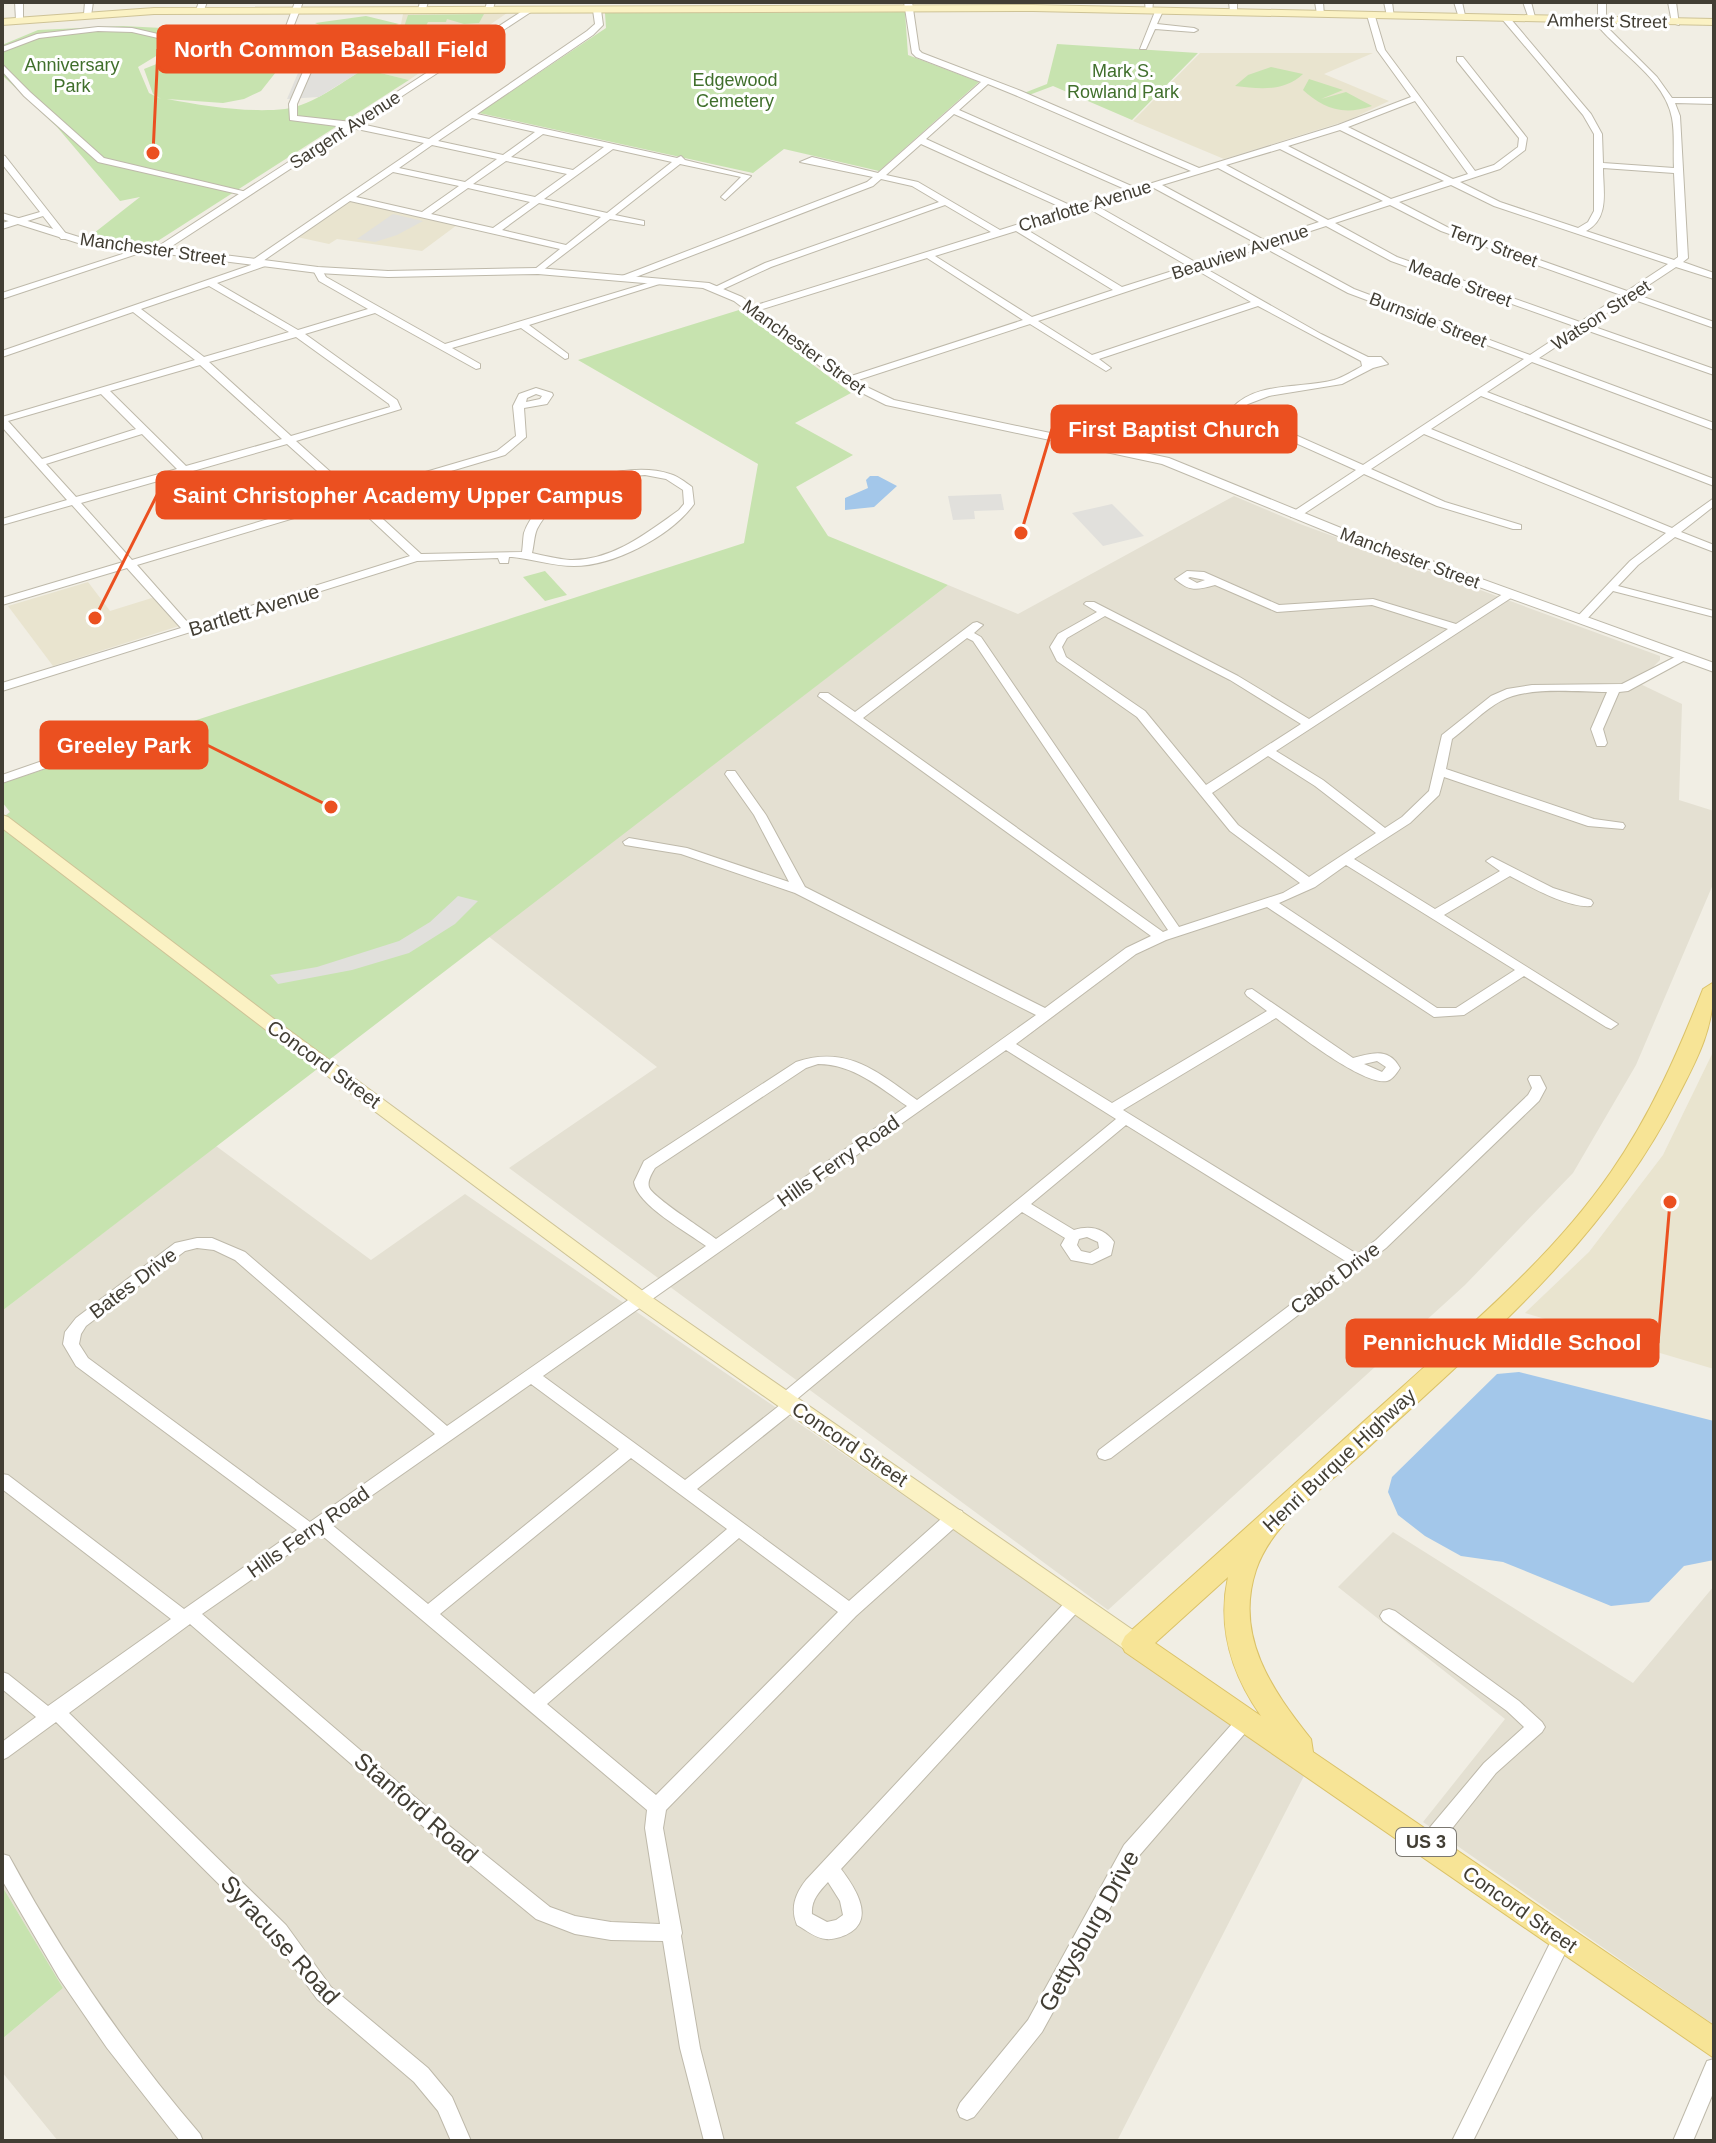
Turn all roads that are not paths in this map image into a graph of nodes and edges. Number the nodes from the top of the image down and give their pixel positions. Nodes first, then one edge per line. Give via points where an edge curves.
1 (19, 2) edge
2 (89, 2) edge
3 (746, 2) edge
4 (1319, 2) edge
5 (1388, 2) edge
6 (1458, 2) edge
7 (1527, 2) edge
8 (1602, 2) edge
9 (1672, 2) edge
10 (873, 5) edge
11 (909, 5) edge
12 (969, 5) edge
13 (1081, 5) edge
14 (202, 6) edge
15 (298, 6) edge
16 (423, 6) edge
17 (490, 6) edge
18 (709, 6) edge
19 (1234, 7) edge
20 (1152, 8) edge
21 (729, 9) junction
22 (530, 10) junction
23 (597, 10) junction
24 (88, 14) junction
25 (1321, 14) junction
26 (1371, 15) junction
27 (1391, 16) junction
28 (1463, 18) junction
29 (1506, 19) junction
30 (1533, 19) junction
31 (20, 20) junction
32 (1601, 21) junction
33 (2, 22) edge
34 (1676, 23) junction
35 (1714, 24) edge
36 (1152, 26) junction
37 (1194, 30) dead end
38 (285, 39) junction
39 (1143, 47) dead end
40 (2, 50) edge
41 (1460, 59) dead end
42 (2, 66) edge
43 (987, 81) junction
44 (1416, 98) junction
45 (1670, 100) junction
46 (1714, 101) edge
47 (954, 111) junction
48 (470, 115) junction
49 (356, 123) junction
50 (1341, 127) junction
51 (543, 130) junction
52 (920, 140) junction
53 (432, 142) junction
54 (613, 145) junction
55 (1281, 146) junction
56 (506, 157) junction
57 (2, 158) edge
58 (681, 159) junction
59 (817, 161) dead end
60 (1219, 165) junction
61 (1601, 165) junction
62 (392, 169) junction
63 (1199, 171) junction
64 (1680, 171) junction
65 (575, 173) junction
66 (1473, 174) junction
67 (880, 176) junction
68 (1448, 182) junction
69 (1155, 185) junction
70 (466, 186) junction
71 (1136, 191) junction
72 (247, 193) junction
73 (725, 197) dead end
74 (348, 198) junction
75 (536, 201) junction
76 (946, 202) junction
77 (1388, 202) junction
78 (1089, 205) junction
79 (1074, 210) junction
80 (45, 213) junction
81 (2, 216) edge
82 (423, 216) junction
83 (608, 216) junction
84 (18, 221) junction
85 (641, 223) dead end
86 (1326, 223) junction
87 (2, 226) edge
88 (1016, 227) junction
89 (495, 231) junction
90 (1579, 231) junction
91 (999, 233) junction
92 (64, 237) junction
93 (1262, 244) junction
94 (568, 248) junction
95 (153, 249) junction
96 (928, 255) junction
97 (258, 263) junction
98 (1676, 264) junction
99 (1197, 266) junction
100 (318, 270) junction
101 (538, 271) junction
102 (1714, 276) edge
103 (625, 278) junction
104 (664, 281) junction
105 (211, 283) junction
106 (716, 289) junction
107 (1121, 291) junction
108 (1631, 295) junction
109 (2, 296) edge
110 (1260, 302) junction
111 (135, 309) junction
112 (753, 309) junction
113 (375, 310) junction
114 (1032, 321) junction
115 (522, 324) junction
116 (1714, 325) edge
117 (1582, 327) junction
118 (297, 333) junction
119 (443, 348) junction
120 (2, 354) edge
121 (565, 356) dead end
122 (1092, 358) junction
123 (1533, 359) junction
124 (202, 361) junction
125 (476, 366) dead end
126 (1106, 368) dead end
127 (1714, 372) edge
128 (846, 381) junction
129 (103, 390) junction
130 (1481, 393) junction
131 (518, 406) dead end
132 (2, 421) edge
133 (1714, 427) edge
134 (143, 430) junction
135 (1424, 430) junction
136 (290, 440) junction
137 (39, 463) junction
138 (1365, 469) junction
139 (184, 470) junction
140 (1714, 483) edge
141 (354, 499) junction
142 (74, 501) junction
143 (1714, 501) edge
144 (1295, 515) junction
145 (2, 522) edge
146 (1517, 527) dead end
147 (1674, 533) junction
148 (1714, 549) edge
149 (527, 553) junction
150 (416, 558) junction
151 (130, 564) junction
152 (1215, 581) dead end
153 (1609, 587) junction
154 (1510, 594) junction
155 (2, 602) edge
156 (1090, 604) dead end
157 (1105, 612) junction
158 (1714, 614) edge
159 (1581, 619) junction
160 (977, 625) dead end
161 (1456, 628) junction
162 (188, 629) junction
163 (965, 633) junction
164 (1683, 657) junction
165 (1714, 668) edge
166 (2, 687) edge
167 (1614, 690) junction
168 (824, 696) dead end
169 (855, 718) junction
170 (1307, 723) junction
171 (1601, 743) dead end
172 (1266, 750) junction
173 (71, 755) dead end
174 (1440, 771) junction
175 (731, 774) dead end
176 (2, 779) edge
177 (1204, 792) junction
178 (2, 820) edge
179 (1619, 826) dead end
180 (1385, 834) junction
181 (629, 842) dead end
182 (1347, 860) junction
183 (1492, 861) dead end
184 (1509, 871) junction
185 (1310, 884) junction
186 (800, 890) junction
187 (1269, 903) junction
188 (1586, 903) dead end
189 (1434, 915) junction
190 (1176, 933) junction
191 (1161, 937) junction
192 (1523, 971) junction
193 (1714, 989) edge
194 (1252, 993) dead end
195 (1277, 1011) junction
196 (1045, 1014) junction
197 (1611, 1024) dead end
198 (1006, 1044) junction
199 (1351, 1063) dead end
200 (1535, 1079) dead end
201 (916, 1106) junction
202 (1119, 1114) junction
203 (1021, 1205) junction
204 (1073, 1236) dead end
205 (716, 1246) junction
206 (1356, 1261) junction
207 (640, 1299) junction
208 (532, 1376) junction
209 (788, 1402) junction
210 (446, 1434) junction
211 (631, 1449) junction
212 (1105, 1454) dead end
213 (2, 1480) edge
214 (686, 1489) junction
215 (956, 1516) junction
216 (315, 1527) junction
217 (739, 1529) junction
218 (1260, 1532) junction
219 (1076, 1602) junction
220 (850, 1611) junction
221 (427, 1615) junction
222 (1389, 1616) dead end
223 (187, 1617) junction
224 (1135, 1644) junction
225 (2, 1679) edge
226 (537, 1702) junction
227 (51, 1713) junction
228 (1247, 1719) junction
229 (2, 1752) edge
230 (1317, 1768) junction
231 (657, 1807) junction
232 (1428, 1844) junction
233 (2, 1862) edge
234 (829, 1869) dead end
235 (673, 1933) junction
236 (1562, 1939) junction
237 (1714, 2044) edge
238 (1714, 2068) edge
239 (967, 2110) dead end
240 (193, 2141) edge
241 (461, 2141) edge
242 (714, 2141) edge
243 (1462, 2141) edge
244 (1683, 2141) edge

1 - 31 street
2 - 24 street
3 - 21 main road
4 - 25 street
5 - 27 street
6 - 28 street
7 - 30 street
8 - 32 street
9 - 34 street
10 - 11 main road, Amherst Street
10 - 21 main road, Amherst Street
11 - 12 main road, Amherst Street
11 - 43 street via 916,53
12 - 13 main road, Amherst Street
13 - 20 main road, Amherst Street
14 - 15 main road, Amherst Street
14 - 24 main road, Amherst Street
15 - 16 main road, Amherst Street
15 - 38 street
16 - 17 main road, Amherst Street
17 - 22 main road, Amherst Street
18 - 21 main road, Amherst Street
18 - 23 main road, Amherst Street
19 - 20 main road, Amherst Street
19 - 25 main road, Amherst Street
20 - 36 street
22 - 23 main road, Amherst Street
22 - 49 street, Sargent Avenue
23 - 48 street via 599,25 594,30
24 - 31 main road, Amherst Street
25 - 26 main road, Amherst Street
26 - 27 main road, Amherst Street
26 - 44 street via 1379,45
27 - 28 main road, Amherst Street
28 - 29 main road, Amherst Street
29 - 30 main road, Amherst Street
29 - 61 street via 1591,120
30 - 32 main road, Amherst Street
31 - 33 main road, Amherst Street
32 - 34 main road, Amherst Street
32 - 45 street
34 - 35 main road, Amherst Street
36 - 37 street
36 - 39 street
38 - 40 street via 184,42 132,30 98,29 37,36
38 - 49 street via 312,55 291,117
41 - 66 street, Beauview Avenue via 1524,141 1502,165
42 - 72 street via 101,160
43 - 47 street
43 - 63 street
44 - 50 street, Charlotte Avenue
44 - 66 street
45 - 46 street
45 - 64 street
47 - 52 street
47 - 71 street
48 - 51 street
48 - 53 street
49 - 53 street
49 - 72 street, Sargent Avenue
50 - 55 street, Charlotte Avenue
50 - 68 street
51 - 54 street
51 - 56 street
52 - 67 street
52 - 79 street
53 - 56 street
53 - 62 street
54 - 58 street
54 - 65 street
55 - 60 street, Charlotte Avenue
55 - 77 street, Terry Street
56 - 65 street
56 - 70 street
57 - 80 street
58 - 73 street via 747,176
58 - 83 street
59 - 67 street
60 - 63 street, Charlotte Avenue
60 - 86 street, Meade Street
61 - 64 street
61 - 90 street via 1598,216
62 - 70 street
62 - 74 street
63 - 69 street, Charlotte Avenue
64 - 98 street via 1685,249
65 - 75 street
66 - 68 street, Beauview Avenue
67 - 76 street via 915,184
67 - 103 street via 859,189
68 - 77 street, Beauview Avenue
68 - 90 street
69 - 71 street, Charlotte Avenue
69 - 93 street, Burnside Street
70 - 75 street
70 - 82 street
71 - 78 street, Charlotte Avenue
72 - 95 street, Sargent Avenue
74 - 82 street
74 - 97 street
75 - 83 street
75 - 89 street
76 - 91 street
76 - 106 street via 768,265
77 - 86 street, Beauview Avenue
77 - 108 street, Terry Street via 1451,232
78 - 79 street, Charlotte Avenue
78 - 99 street
79 - 88 street, Charlotte Avenue
80 - 84 street
80 - 92 street
81 - 84 street, Manchester Street
82 - 89 street
83 - 85 street
83 - 94 street
84 - 87 street
84 - 92 street, Manchester Street
86 - 93 street, Beauview Avenue
86 - 117 street, Meade Street via 1408,264
88 - 91 street, Charlotte Avenue
88 - 107 street
89 - 94 street
90 - 98 street
91 - 96 street, Charlotte Avenue
92 - 95 street, Manchester Street
93 - 99 street, Beauview Avenue
93 - 123 street, Burnside Street via 1351,291
94 - 101 street
95 - 97 street, Manchester Street
95 - 109 street
96 - 112 street, Charlotte Avenue
96 - 114 street
97 - 100 street, Manchester Street
97 - 105 street
98 - 102 street
98 - 108 street, Watson Street
99 - 107 street, Beauview Avenue
99 - 110 street
100 - 101 street, Manchester Street
100 - 113 street via 322,279
101 - 103 street, Manchester Street
103 - 104 street, Manchester Street
104 - 106 street, Manchester Street
104 - 115 street
105 - 111 street
105 - 118 street
106 - 112 street, Manchester Street
107 - 114 street, Beauview Avenue
108 - 116 street, Terry Street
108 - 117 street, Watson Street
110 - 122 street
110 - 138 street via 1367,363 1337,382 1269,393 1237,408 1244,416
111 - 120 street
111 - 124 street
112 - 128 street, Manchester Street
113 - 118 street
113 - 119 street
114 - 122 street
114 - 128 street, Beauview Avenue
115 - 119 street
115 - 121 street
117 - 123 street, Watson Street
117 - 127 street, Meade Street
118 - 124 street
118 - 136 street via 397,406
119 - 125 street
122 - 126 street
123 - 130 street, Watson Street
123 - 133 street, Burnside Street
124 - 129 street
124 - 136 street
128 - 144 street, Manchester Street via 907,409 1157,458
129 - 132 street
129 - 134 street
130 - 135 street, Watson Street
130 - 140 street
131 - 141 street via 521,437 509,449
132 - 137 street
134 - 137 street
134 - 139 street
135 - 138 street, Watson Street
135 - 147 street
136 - 139 street
136 - 141 street
137 - 142 street
138 - 144 street, Watson Street
138 - 146 street via 1441,504
139 - 142 street
141 - 150 street
141 - 151 street
142 - 145 street
142 - 151 street
143 - 147 street
144 - 154 street, Manchester Street
147 - 148 street
147 - 153 street
149 - 149 street, Bartlett Avenue via 573,563 617,554 683,512 689,504 688,489 667,474 639,470 605,475 575,489 541,516 526,542
149 - 150 street, Bartlett Avenue
150 - 162 street, Bartlett Avenue
151 - 155 street
151 - 162 street
152 - 161 street via 1277,609 1373,602
153 - 158 street
153 - 159 street
154 - 159 street, Manchester Street
154 - 161 street
156 - 157 street
157 - 170 street via 1234,678
157 - 177 street via 1062,636 1058,653 1080,675 1141,714
159 - 164 street, Manchester Street
160 - 163 street
161 - 170 street
162 - 166 street, Bartlett Avenue
163 - 169 street
163 - 190 street via 977,639
164 - 165 street, Manchester Street
164 - 167 street, Hills Ferry Road via 1640,682
167 - 171 street via 1597,729
167 - 174 street, Hills Ferry Road via 1532,689 1503,695 1446,738
168 - 169 street
169 - 191 street
170 - 172 street
172 - 177 street
172 - 180 street
173 - 176 street
174 - 179 street via 1592,823
174 - 180 street, Hills Ferry Road via 1432,798
175 - 186 street
177 - 185 street via 1234,828
178 - 207 main road, Concord Street
180 - 182 street, Hills Ferry Road
181 - 186 street via 683,851
182 - 185 street, Hills Ferry Road
182 - 189 street
183 - 184 street
184 - 188 street
184 - 189 street
185 - 187 street, Hills Ferry Road
186 - 196 street
187 - 190 street, Hills Ferry Road
187 - 192 street via 1423,1008 1447,1015
189 - 192 street
190 - 191 street, Hills Ferry Road
191 - 196 street, Hills Ferry Road via 1110,964
192 - 197 street
193 - 218 main road, Henri Burque Highway via 1658,1116 1593,1212 1473,1337
194 - 195 street
195 - 199 street
195 - 202 street
196 - 198 street, Hills Ferry Road
198 - 201 street, Hills Ferry Road
198 - 202 street
200 - 206 street, Cabot Drive via 1539,1088 1527,1105 1381,1244
201 - 205 street, Hills Ferry Road
201 - 205 street via 850,1063 816,1059 649,1165 641,1182 647,1196
202 - 203 street
202 - 206 street
203 - 204 street
203 - 209 street
205 - 207 street, Hills Ferry Road
206 - 212 street, Cabot Drive
207 - 208 street, Hills Ferry Road
207 - 209 main road, Concord Street
208 - 210 street, Hills Ferry Road
208 - 211 street
209 - 214 street
209 - 215 main road, Concord Street
210 - 216 street, Hills Ferry Road
210 - 216 street, Bates Drive via 221,1245 194,1242 180,1247 81,1322 71,1344 82,1362
211 - 214 street
211 - 221 street
213 - 223 street, Stanford Road
214 - 217 street
215 - 219 main road, Concord Street
215 - 220 street
216 - 221 street
216 - 223 street, Hills Ferry Road
217 - 220 street
217 - 226 street
218 - 224 main road, Henri Burque Highway
218 - 230 main road via 1237,1592 1237,1635 1261,1696
219 - 224 main road, Concord Street
219 - 234 street
220 - 231 street
221 - 226 street
222 - 232 street via 1536,1727 1490,1768
223 - 227 street, Hills Ferry Road
223 - 235 street, Stanford Road via 543,1913 611,1931
224 - 228 main road, Concord Street / US 3
225 - 227 street, Syracuse Road
226 - 231 street
227 - 229 street, Hills Ferry Road
227 - 241 street, Syracuse Road via 279,1931 324,1993 421,2075 445,2104
228 - 230 main road, Concord Street / US 3
228 - 239 street, Gettysburg Drive via 1131,1851 1035,2026
230 - 232 main road, Concord Street / US 3
231 - 235 street via 654,1828
232 - 236 main road, Concord Street / US 3
233 - 240 street via 81,1996
235 - 242 street via 690,2048
236 - 237 main road, Concord Street / US 3
236 - 243 street
238 - 244 street

